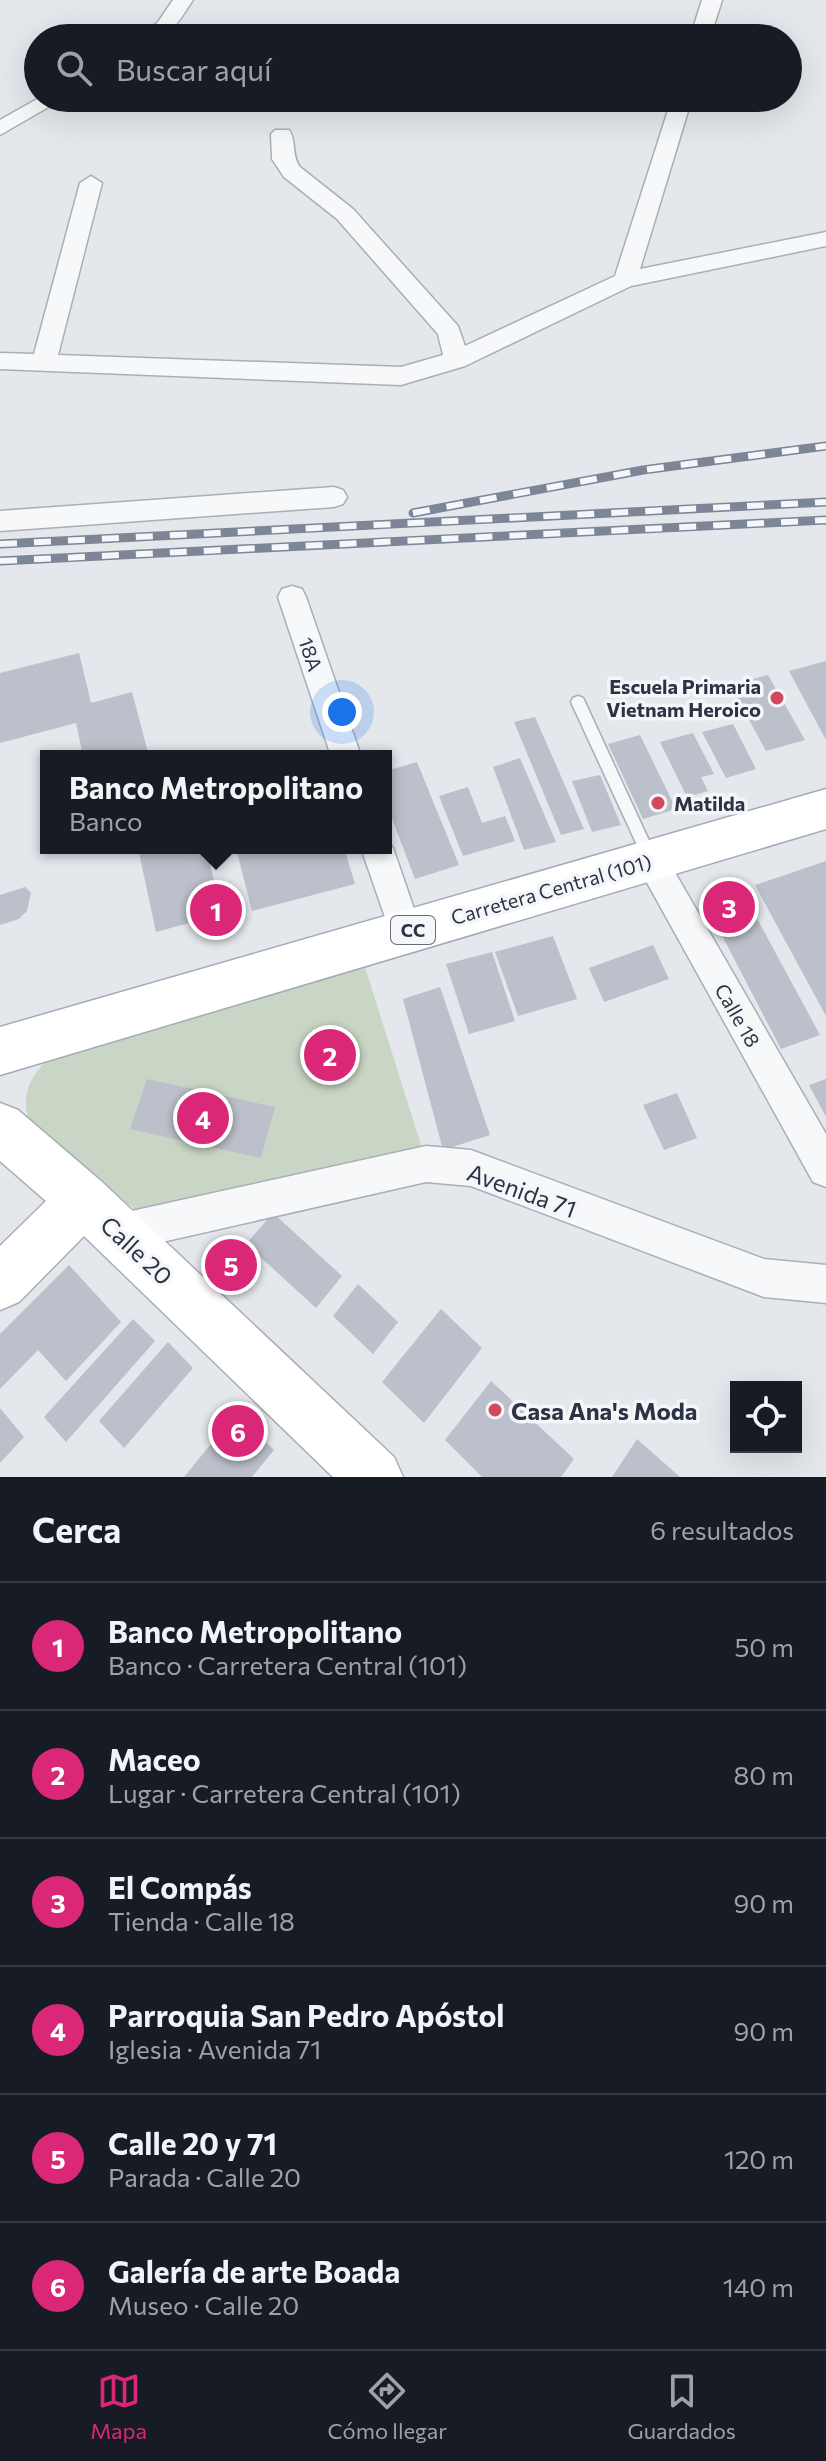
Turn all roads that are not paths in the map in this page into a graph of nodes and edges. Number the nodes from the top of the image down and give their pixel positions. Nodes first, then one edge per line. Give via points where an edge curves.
1 (183, 0) edge
2 (712, 0) edge
3 (166, 24) edge
4 (704, 24) edge
5 (30, 112) edge
6 (678, 112) edge
7 (0, 129) edge
8 (282, 134) dead end
9 (91, 183) dead end
10 (826, 239) edge
11 (625, 280) junction
12 (456, 360) junction
13 (0, 361) edge
14 (44, 363) junction
15 (334, 497) dead end
16 (0, 521) edge
17 (292, 597) dead end
18 (578, 702) dead end
19 (344, 750) edge
20 (826, 809) edge
21 (379, 854) edge
22 (651, 860) junction
23 (406, 932) junction
24 (0, 1051) edge
25 (0, 1128) edge
26 (826, 1169) edge
27 (101, 1216) junction
28 (0, 1283) edge
29 (826, 1284) edge
30 (374, 1477) edge

1 - 3 street
2 - 4 street
5 - 7 street
6 - 11 street
8 - 12 street via 283,159 292,172 345,214 449,332
9 - 14 street
10 - 11 street
11 - 12 street
12 - 14 street via 401,376
13 - 14 street
15 - 16 street
17 - 19 street, 18A
18 - 22 lane
20 - 22 main road, Carretera Central (101) / CC
21 - 23 street
22 - 23 main road, Carretera Central (101) / CC
22 - 26 street, Calle 18
23 - 24 main road, Carretera Central (101) / CC
25 - 27 main road, Calle 20
27 - 28 main road
27 - 29 street, Avenida 71 via 426,1164 471,1168 764,1278
27 - 30 main road, Calle 20

